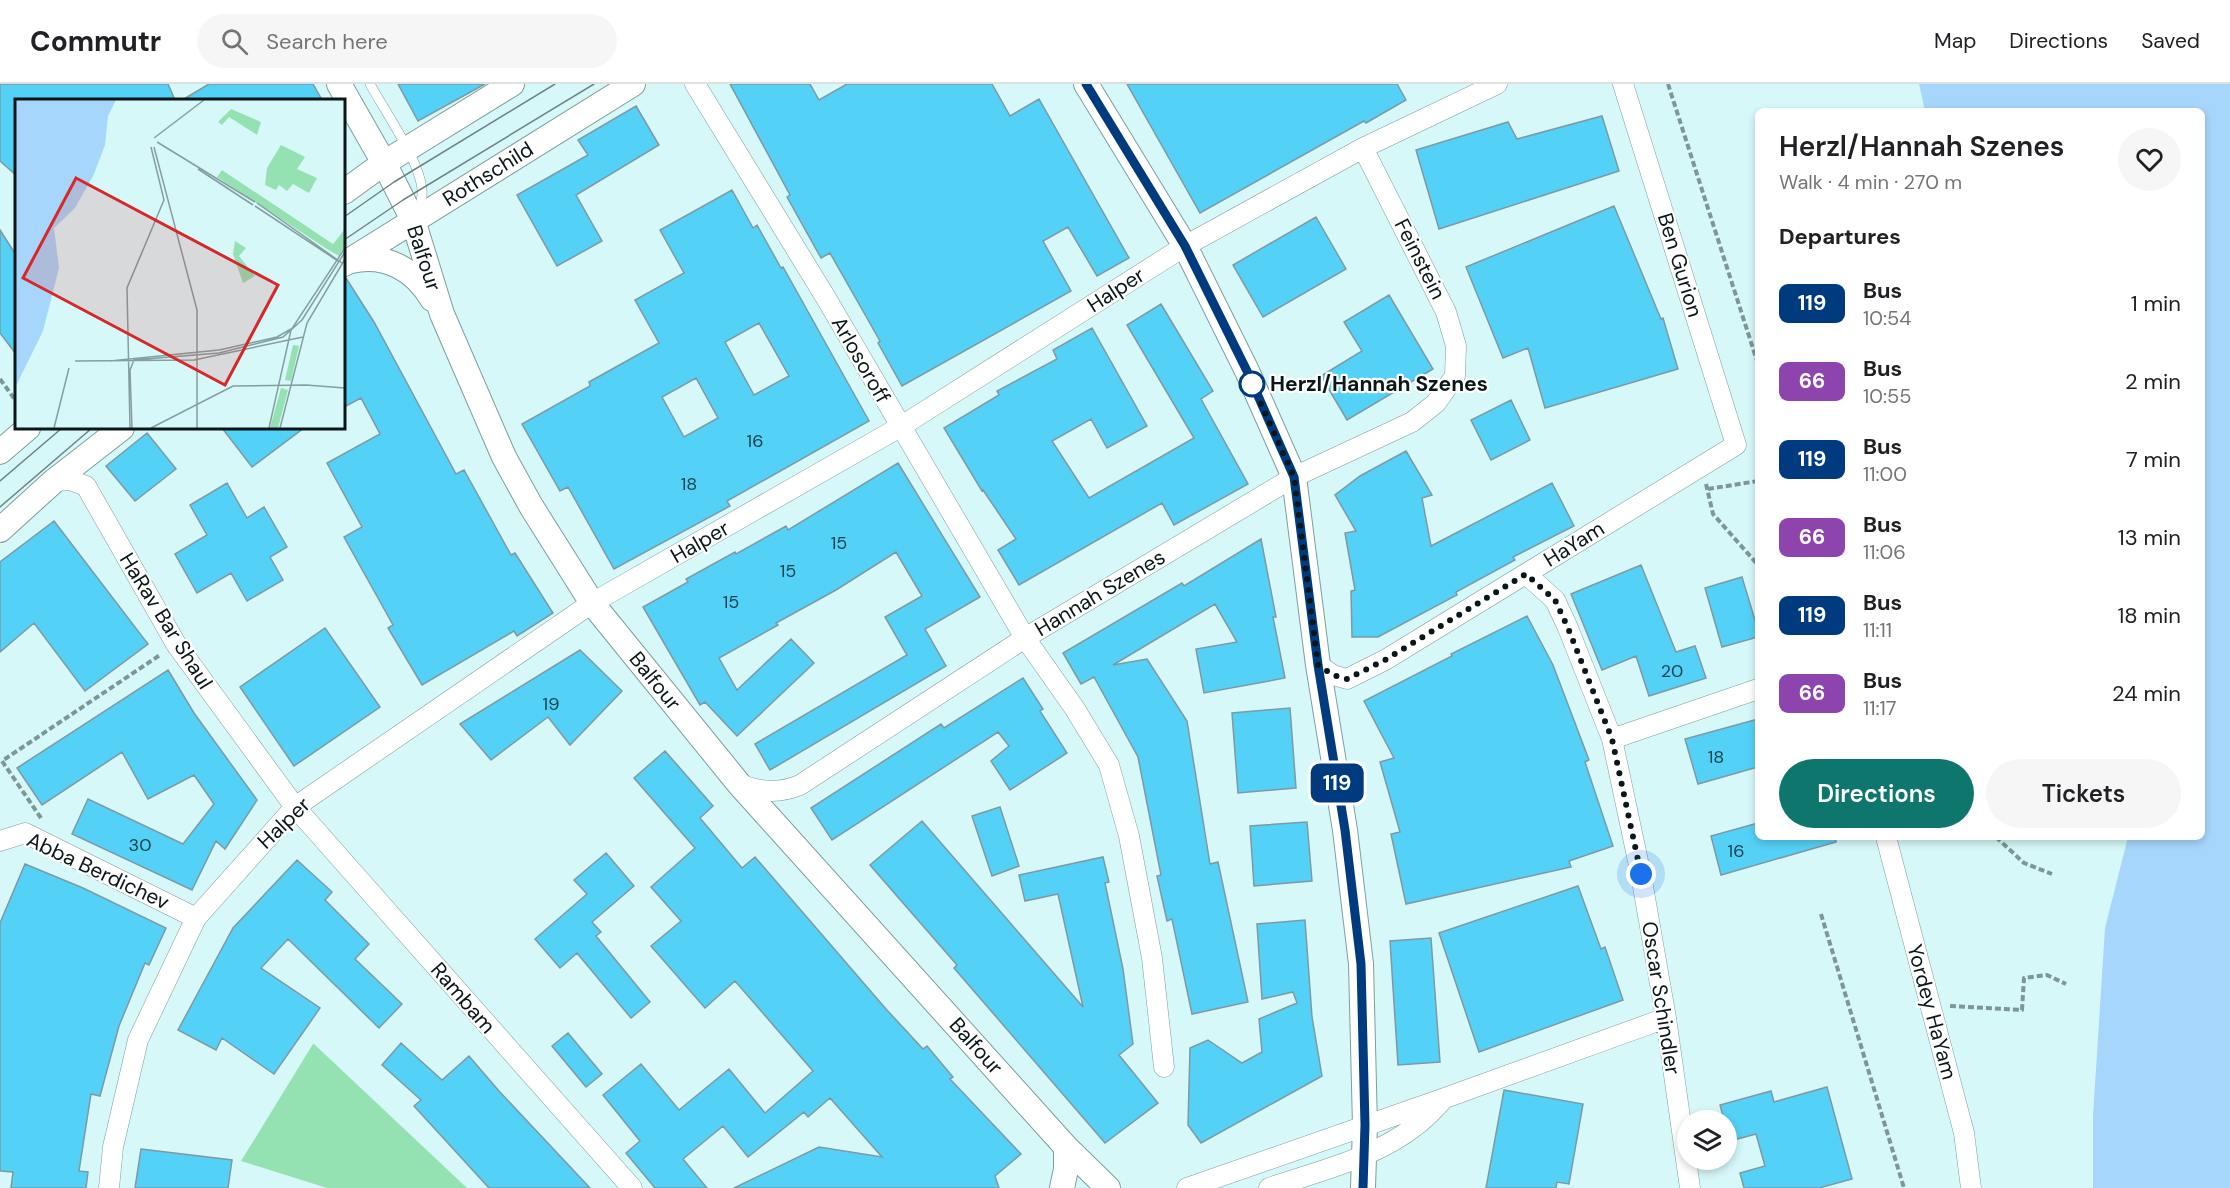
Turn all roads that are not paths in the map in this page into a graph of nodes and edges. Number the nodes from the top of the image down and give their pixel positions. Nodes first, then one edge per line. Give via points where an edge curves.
1 (339, 84) edge
2 (370, 84) edge
3 (512, 84) edge
4 (633, 84) edge
5 (695, 84) edge
6 (1086, 84) edge
7 (1497, 84) edge
8 (1623, 84) edge
9 (1363, 148) junction
10 (406, 149) junction
11 (384, 163) junction
12 (345, 191) edge
13 (413, 220) junction
14 (1185, 246) junction
15 (345, 263) edge
16 (441, 314) junction
17 (1455, 376) joint
18 (900, 428) junction
19 (27, 429) edge
20 (121, 429) edge
21 (1736, 445) joint
22 (0, 452) edge
23 (1294, 477) junction
24 (54, 481) junction
25 (0, 530) edge
26 (1526, 574) junction
27 (592, 603) junction
28 (1025, 638) junction
29 (1318, 665) junction
30 (1755, 690) edge
31 (1612, 739) junction
32 (739, 784) junction
33 (295, 807) junction
34 (1887, 840) edge
35 (0, 841) edge
36 (196, 918) junction
37 (1666, 1018) junction
38 (1164, 1067) dead end
39 (1445, 1098) junction
40 (1365, 1125) junction
41 (1066, 1147) junction
42 (1363, 1155) junction
43 (109, 1188) edge
44 (632, 1188) edge
45 (1062, 1188) edge
46 (1108, 1188) edge
47 (1187, 1188) edge
48 (1269, 1188) edge
49 (1363, 1188) edge
50 (1690, 1188) edge
51 (1971, 1188) edge

1 - 11 street, Balfour
2 - 10 lane
3 - 10 street
4 - 13 street, Rothschild
5 - 18 street, Arlosoroff
6 - 14 street
7 - 9 street, Halper
8 - 21 street, Ben Gurion
9 - 14 street, Halper
9 - 17 street, Feinstein via 1446,312 1456,346
10 - 11 street
10 - 13 lane via 422,189 422,202
11 - 12 street
11 - 13 street, Balfour
13 - 15 street, Rothschild
13 - 16 street, Balfour
14 - 18 street, Halper
14 - 23 street
15 - 16 street via 365,258 396,264 425,287
16 - 27 street, Balfour via 504,457
17 - 23 street, Hannah Szenes via 1436,403 1412,422
18 - 27 street, Halper
18 - 28 street, Arlosoroff
19 - 22 street
20 - 24 street
21 - 26 street, HaYam
23 - 28 street, Hannah Szenes
23 - 29 street
24 - 25 street
24 - 33 street, HaRav Bar Shaul via 70,480 86,486 176,644
26 - 29 street, HaYam via 1347,679
26 - 31 street, Oscar Schindler via 1555,600
27 - 32 street, Balfour
27 - 33 street, Halper
28 - 32 street, Hannah Szenes via 800,785 770,792
28 - 38 street, Arlosoroff via 1075,708 1109,765 1129,836 1152,958
29 - 40 street via 1345,830 1361,964
30 - 31 street
31 - 37 street, Oscar Schindler
32 - 41 street, Balfour
33 - 36 street, Halper
33 - 44 street, Rambam
34 - 51 street, Yordey HaYam via 1964,1133
35 - 36 street, Abba Berdichev via 25,833
36 - 43 street, Halper via 138,1040 113,1147
37 - 39 street
37 - 50 street, Oscar Schindler
39 - 40 street
39 - 42 street via 1419,1124
40 - 42 street
40 - 47 street
41 - 45 street
41 - 46 street, Balfour
42 - 48 street
42 - 49 street

